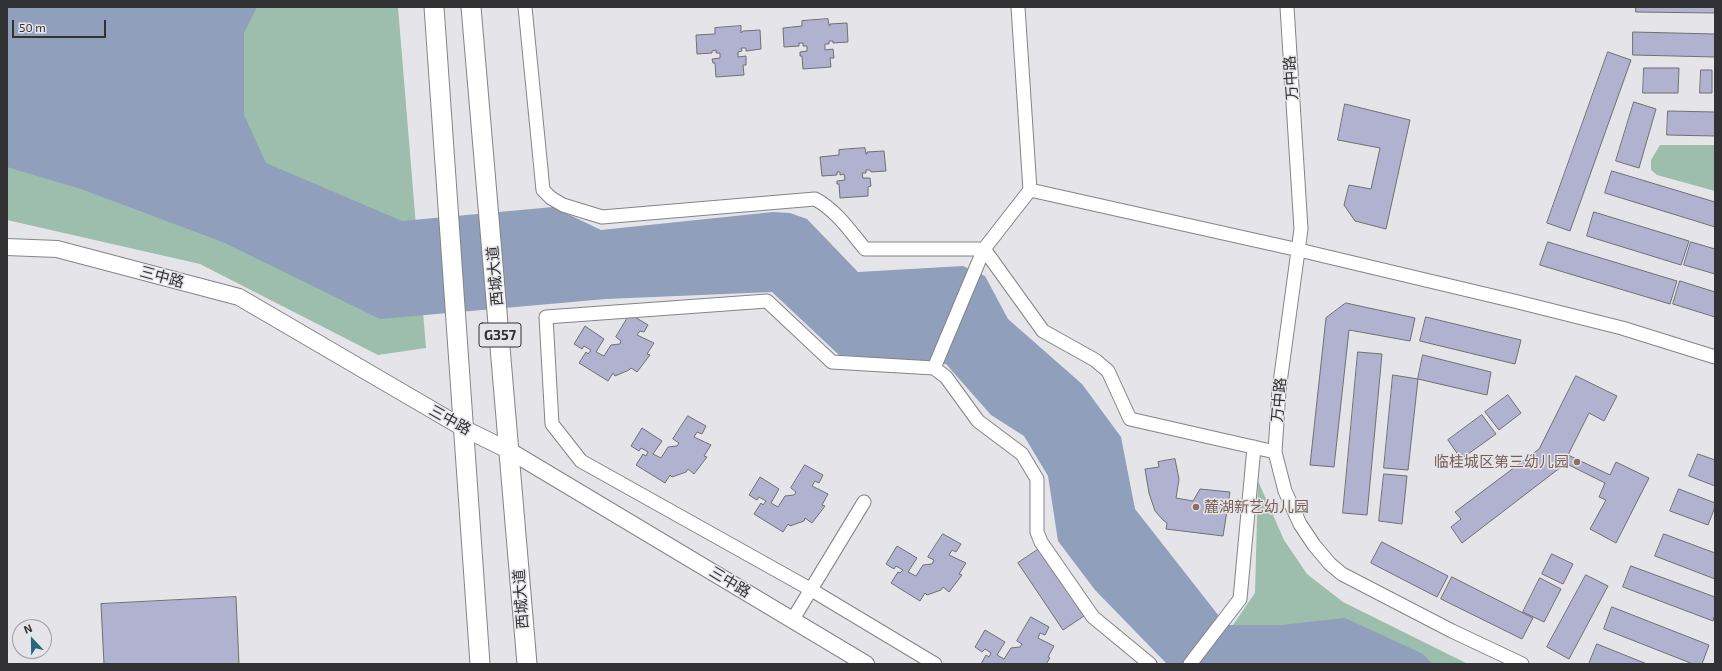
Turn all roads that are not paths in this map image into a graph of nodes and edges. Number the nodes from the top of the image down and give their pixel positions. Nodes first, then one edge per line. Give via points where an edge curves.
1 (434, 7) edge
2 (471, 7) edge
3 (526, 7) edge
4 (1018, 7) edge
5 (1286, 7) edge
6 (1030, 190) junction
7 (7, 247) edge
8 (984, 249) junction
9 (1299, 250) junction
10 (1715, 357) edge
11 (934, 368) junction
12 (465, 429) junction
13 (1254, 447) junction
14 (510, 451) junction
15 (1275, 452) junction
16 (864, 502) dead end
17 (810, 589) junction
18 (793, 619) junction
19 (480, 664) edge
20 (526, 664) edge
21 (866, 664) edge
22 (935, 664) edge
23 (1150, 664) edge
24 (1190, 664) edge
25 (1522, 664) edge

1 - 12 highway, G357
2 - 14 highway, 西城大道 / G357
3 - 8 street via 543,190 551,198 602,217 815,199 832,211 865,249
4 - 6 street
5 - 9 street, 万中路 via 1301,221
6 - 8 street
6 - 9 street
7 - 12 main road, 三中路 via 57,249 239,297
8 - 11 street
8 - 13 street via 1043,331 1095,360 1108,371 1130,419
9 - 10 street via 1622,328
9 - 15 street, 万中路 via 1279,390
11 - 17 street via 832,362 767,301 546,317 552,424 581,461
11 - 23 street via 946,378 978,421 1022,454 1037,479 1038,532 1041,542 1093,617
12 - 14 main road, 三中路
12 - 19 highway, G357
13 - 15 street
13 - 24 street via 1240,599
14 - 18 main road, 三中路
14 - 20 highway, 西城大道 / G357
15 - 25 street, 万中路 via 1286,491 1300,524 1330,564 1342,574
16 - 17 street
17 - 18 street
17 - 22 street
18 - 21 main road, 三中路

